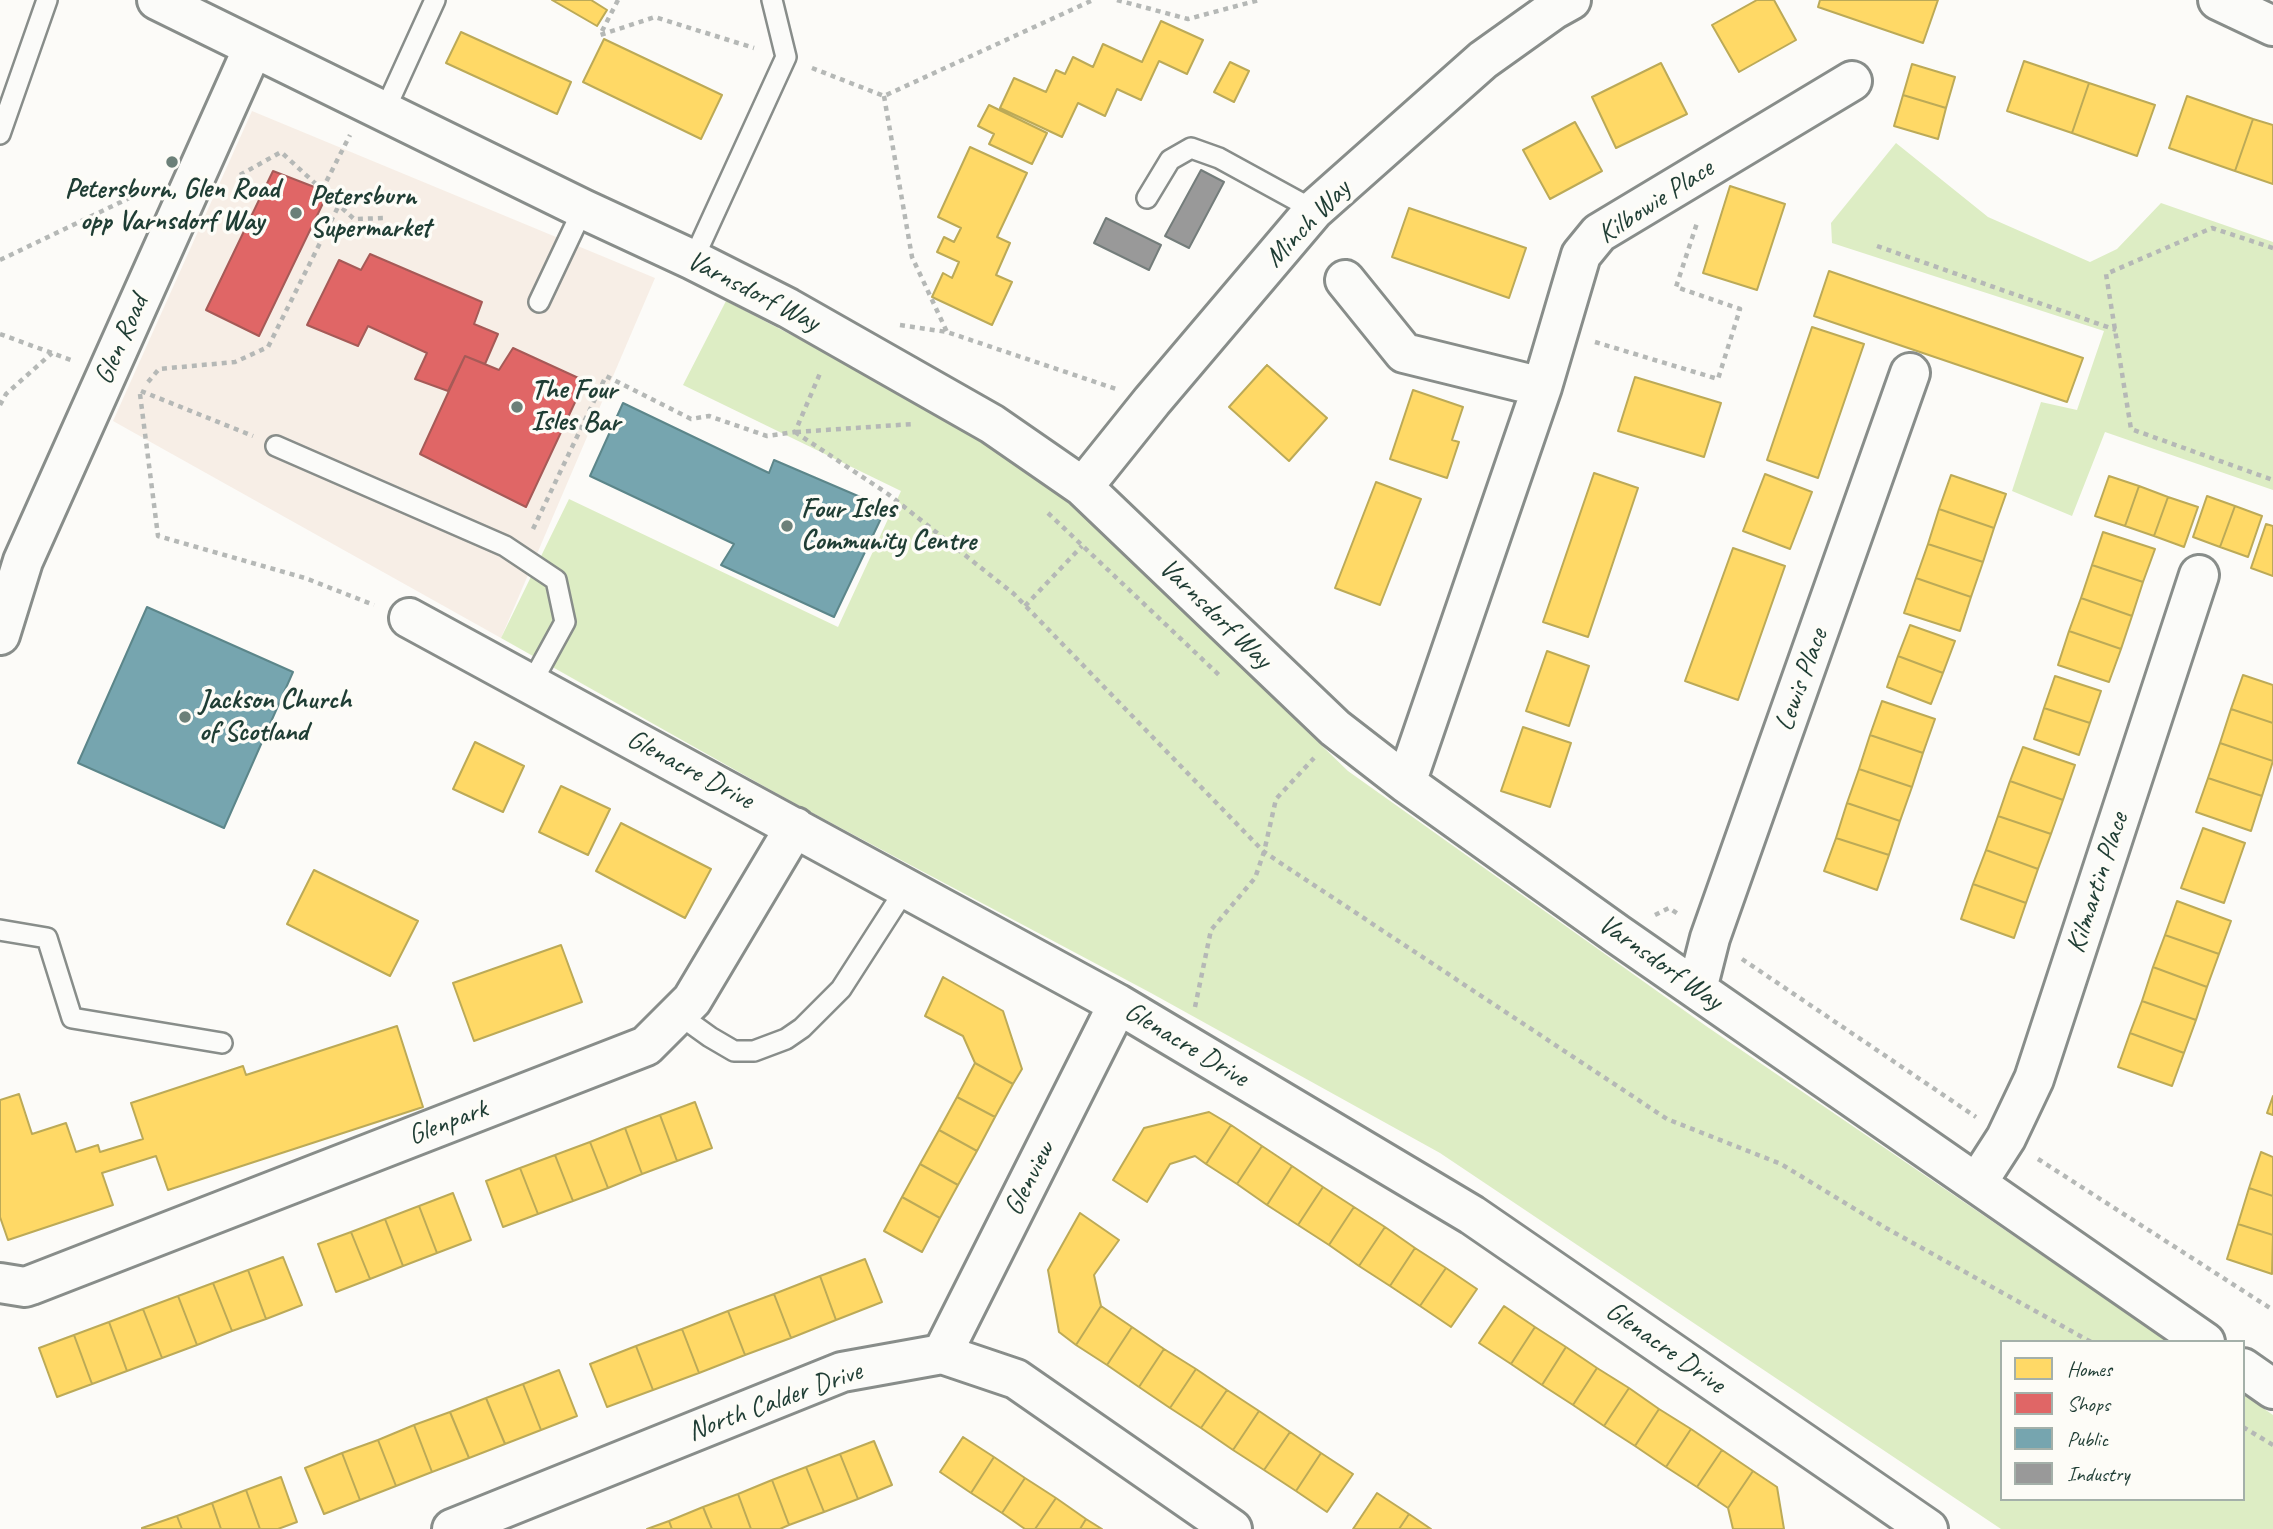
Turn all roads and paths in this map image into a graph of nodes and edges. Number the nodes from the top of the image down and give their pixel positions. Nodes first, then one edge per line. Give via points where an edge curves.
1 (47, 0) edge
2 (157, 0) edge
3 (435, 0) edge
4 (618, 0) edge
5 (772, 0) edge
6 (1093, 0) edge
7 (1117, 0) edge
8 (1259, 0) edge
9 (1571, 0) edge
10 (2218, 0) edge
11 (2273, 26) edge
12 (253, 48) junction
13 (786, 57) junction
14 (1852, 81) dead end
15 (884, 96) junction
16 (375, 107) junction
17 (0, 134) edge
18 (1717, 162) junction
19 (322, 190) dead end
20 (1147, 198) dead end
21 (338, 205) dead end
22 (583, 209) junction
23 (1314, 210) junction
24 (1877, 246) dead end
25 (2273, 248) edge
26 (693, 260) junction
27 (1345, 280) dead end
28 (539, 302) dead end
29 (894, 324) dead end
30 (2116, 330) junction
31 (1558, 331) junction
32 (947, 332) junction
33 (0, 334) edge
34 (836, 335) junction
35 (52, 353) junction
36 (79, 363) dead end
37 (1910, 373) dead end
38 (1542, 387) junction
39 (140, 390) junction
40 (1152, 401) junction
41 (0, 405) edge
42 (924, 429) dead end
43 (795, 432) junction
44 (276, 446) joint
45 (2273, 480) edge
46 (1083, 487) junction
47 (1046, 511) dead end
48 (1082, 546) junction
49 (520, 557) junction
50 (2199, 575) dead end
51 (1025, 606) junction
52 (409, 618) joint
53 (0, 635) edge
54 (1223, 678) dead end
55 (531, 684) junction
56 (1335, 728) junction
57 (1303, 750) dead end
58 (1313, 760) junction
59 (1406, 783) junction
60 (795, 827) junction
61 (1264, 852) junction
62 (906, 888) junction
63 (0, 930) edge
64 (1617, 934) junction
65 (1710, 937) junction
66 (1697, 989) junction
67 (1118, 1004) junction
68 (678, 1014) junction
69 (222, 1043) dead end
70 (1186, 1045) junction
71 (2006, 1138) junction
72 (1977, 1183) junction
73 (0, 1283) edge
74 (2273, 1310) edge
75 (2087, 1340) edge
76 (2202, 1340) edge
77 (942, 1354) junction
78 (2245, 1428) edge
79 (2273, 1445) edge
80 (1884, 1516) edge
81 (452, 1529) edge
82 (1232, 1529) edge
83 (1928, 1529) edge

1 - 17 lane
2 - 12 street, Varnsdorf Way
3 - 16 lane
4 - 13 path via 600,35 655,18
5 - 13 lane
6 - 15 path
7 - 8 path via 1188,19
9 - 23 street, Minch Way via 1483,60
10 - 11 street
12 - 16 street, Varnsdorf Way
12 - 53 street, Glen Road via 23,561
13 - 15 path
13 - 26 lane
14 - 18 street, Kilbowie Place
15 - 32 path via 912,257
16 - 19 path
16 - 22 street, Varnsdorf Way
18 - 31 street, Kilbowie Place via 1599,233 1581,255
18 - 31 path via 1676,287 1740,309 1718,379
20 - 23 lane via 1170,160 1191,148 1219,158
21 - 39 path via 268,347 234,362 159,369
22 - 26 street, Varnsdorf Way
22 - 28 lane
23 - 40 street, Minch Way
24 - 30 path
25 - 30 path via 2212,228 2106,274
26 - 34 street, Varnsdorf Way
27 - 38 street via 1404,354
29 - 32 path
30 - 45 path via 2131,429
31 - 38 street, Kilbowie Place
32 - 40 path
33 - 35 path
34 - 43 path
34 - 46 street, Varnsdorf Way via 992,424
35 - 36 path
35 - 41 path via 6,394
37 - 65 street, Lewis Place
38 - 59 street, Kilbowie Place
39 - 44 path
39 - 52 path via 158,536 305,578
40 - 46 street, Minch Way
42 - 43 path via 912,424
43 - 49 path via 766,436 709,416 691,419 606,376
43 - 51 path via 888,494
44 - 49 lane via 505,546
46 - 56 street, Varnsdorf Way
47 - 48 path
48 - 51 path
48 - 54 path
49 - 55 lane via 556,580 565,622
50 - 71 street, Kilmartin Place via 2034,1079
51 - 61 path
52 - 55 street, Glenacre Drive
55 - 60 street, Glenacre Drive
56 - 58 path
56 - 59 street, Varnsdorf Way
57 - 58 path
58 - 61 path via 1276,799
59 - 64 street, Varnsdorf Way
60 - 62 street, Glenacre Drive
60 - 68 street, Glenpark via 692,1000
61 - 70 path via 1255,878 1212,930
61 - 75 path via 1667,1119 1781,1164
62 - 67 street, Glenacre Drive
62 - 68 lane via 841,989 786,1040 754,1051 734,1051
63 - 69 lane via 47,938 72,1018
64 - 65 path via 1670,908
64 - 66 street, Varnsdorf Way
65 - 66 street, Lewis Place
65 - 71 path
66 - 72 street, Varnsdorf Way
67 - 70 street, Glenacre Drive
67 - 77 street, Glenview
68 - 73 street, Glenpark via 646,1046 31,1285
70 - 80 street, Glenacre Drive via 1472,1215
71 - 72 street, Kilmartin Place
71 - 74 path
72 - 76 street, Varnsdorf Way
77 - 81 street, North Calder Drive via 842,1372
77 - 82 street, North Calder Drive via 1016,1379
78 - 79 path
80 - 83 street, Glenacre Drive

